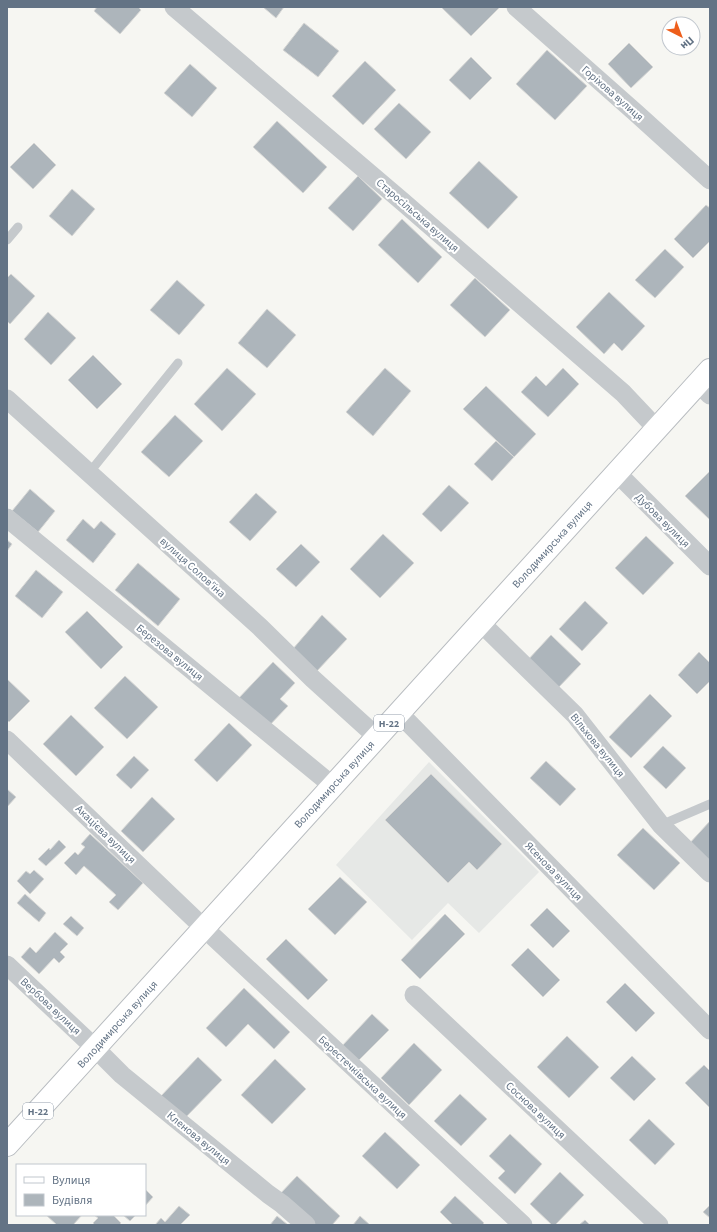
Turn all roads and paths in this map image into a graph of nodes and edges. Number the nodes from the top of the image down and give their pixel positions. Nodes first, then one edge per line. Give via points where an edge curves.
1 (174, 7) edge
2 (516, 7) edge
3 (710, 180) edge
4 (18, 227) dead end
5 (7, 240) edge
6 (178, 363) dead end
7 (706, 383) edge
8 (7, 399) edge
9 (657, 429) junction
10 (89, 472) junction
11 (617, 473) junction
12 (7, 518) edge
13 (710, 566) edge
14 (481, 623) junction
15 (399, 713) junction
16 (377, 737) junction
17 (7, 740) edge
18 (333, 786) junction
19 (710, 804) edge
20 (661, 825) junction
21 (710, 873) edge
22 (204, 928) junction
23 (7, 964) edge
24 (414, 995) dead end
25 (710, 1030) edge
26 (96, 1048) junction
27 (10, 1136) edge
28 (306, 1225) edge
29 (523, 1225) edge
30 (659, 1225) edge

1 - 9 street, Старосільська вулиця via 623,393
2 - 3 street, Горіхова вулиця
4 - 5 lane
6 - 10 lane
7 - 9 main road, Володимирська вулиця / Н-22
8 - 10 street, вулиця Солов'їна
9 - 11 main road, Володимирська вулиця / Н-22
10 - 16 street, вулиця Солов'їна
11 - 13 street, Дубова вулиця
11 - 14 main road, Володимирська вулиця / Н-22
12 - 18 street, Березова вулиця
14 - 15 main road, Володимирська вулиця / Н-22
14 - 20 street, Вільхова вулиця via 575,715
15 - 16 main road, Володимирська вулиця / Н-22
15 - 25 street, Ясенова вулиця
16 - 18 main road, Володимирська вулиця / Н-22
17 - 22 street, Акацієва вулиця
18 - 22 main road, Володимирська вулиця / Н-22
19 - 20 lane
20 - 21 street, Вільхова вулиця
22 - 26 main road, Володимирська вулиця / Н-22
22 - 29 street, Берестечківська вулиця
23 - 26 street, Вербова вулиця
24 - 30 street, Соснова вулиця
26 - 27 main road, Володимирська вулиця / Н-22
26 - 28 street, Кленова вулиця via 122,1075

